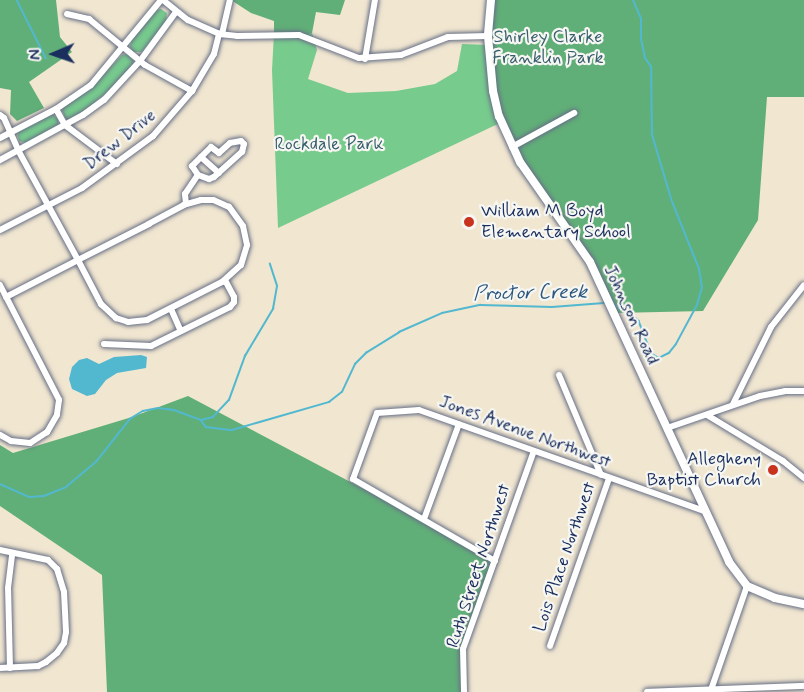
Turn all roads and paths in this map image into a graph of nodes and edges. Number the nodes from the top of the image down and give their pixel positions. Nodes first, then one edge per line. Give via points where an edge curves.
1 (162, 0) edge
2 (230, 0) edge
3 (375, 0) edge
4 (491, 0) edge
5 (176, 12) junction
6 (67, 14) dead end
7 (221, 34) junction
8 (488, 36) junction
9 (124, 48) junction
10 (365, 58) junction
11 (140, 61) junction
12 (192, 91) junction
13 (56, 109) junction
14 (574, 113) dead end
15 (0, 115) edge
16 (65, 125) junction
17 (11, 132) junction
18 (0, 138) edge
19 (512, 147) junction
20 (18, 150) junction
21 (201, 157) junction
22 (0, 159) edge
23 (117, 164) junction
24 (219, 173) junction
25 (198, 175) junction
26 (186, 204) junction
27 (48, 205) junction
28 (0, 230) edge
29 (78, 260) junction
30 (225, 279) junction
31 (0, 285) edge
32 (804, 285) edge
33 (6, 297) junction
34 (171, 309) junction
35 (181, 331) junction
36 (104, 344) dead end
37 (559, 375) dead end
38 (804, 391) edge
39 (733, 404) junction
40 (707, 415) junction
41 (459, 424) junction
42 (667, 428) junction
43 (0, 435) edge
44 (534, 451) junction
45 (601, 475) junction
46 (609, 478) junction
47 (804, 478) edge
48 (705, 511) junction
49 (424, 519) junction
50 (0, 550) edge
51 (12, 553) junction
52 (495, 561) junction
53 (747, 586) junction
54 (804, 604) edge
55 (550, 646) dead end
56 (0, 668) edge
57 (10, 668) junction
58 (804, 686) edge
59 (711, 690) edge
60 (464, 692) edge
61 (647, 692) edge

1 - 5 street
1 - 9 street
2 - 7 street, Drew Drive
3 - 10 street
4 - 8 street, Johnson Road
5 - 7 street
5 - 11 street
6 - 9 street via 89,19
7 - 10 street via 299,35 345,55
7 - 12 street, Drew Drive
8 - 10 street via 448,37 401,55
8 - 19 street, Johnson Road via 493,92
9 - 11 street
9 - 13 street via 91,85
11 - 12 street
11 - 16 street via 104,100
12 - 23 street, Drew Drive via 153,136
13 - 16 street
13 - 17 street
14 - 19 street
15 - 17 street
16 - 20 street
16 - 23 street
17 - 18 street
17 - 20 street
19 - 42 street, Johnson Road via 531,180 583,250
20 - 22 street
20 - 27 street
21 - 24 street
21 - 24 street via 211,147 219,153 230,143 241,141 242,152
21 - 25 street via 192,165
23 - 27 street, Drew Drive
24 - 25 street via 209,179
25 - 26 street via 185,194
26 - 29 street
26 - 30 street via 201,200 220,202 229,207 243,226 245,257 234,274
27 - 28 street, Drew Drive
27 - 29 street
29 - 33 street
29 - 34 street via 100,304 116,318 128,322 147,320
30 - 34 street
30 - 35 street via 234,302
31 - 33 street
32 - 39 street via 771,327
33 - 43 street via 59,400 57,415 47,432 30,443
34 - 35 street
35 - 36 street via 145,347
37 - 45 street, Lois Place Northwest
38 - 39 street via 785,391
39 - 40 street
40 - 42 street
40 - 47 street
41 - 44 street, Jones Avenue Northwest
41 - 49 street
41 - 49 street, Jones Avenue Northwest via 419,410 377,413 353,479
42 - 48 street, Johnson Road
44 - 45 street, Jones Avenue Northwest
44 - 52 street, Ruth Street Northwest
45 - 46 street, Jones Avenue Northwest
46 - 48 street, Jones Avenue Northwest
46 - 55 street, Lois Place Northwest
48 - 53 street, Johnson Road via 729,562
49 - 52 street
50 - 51 street
51 - 57 street via 8,588
51 - 57 street via 48,560 57,569 64,592 66,632 64,643 46,662
52 - 60 street, Ruth Street Northwest via 463,649
53 - 54 street, Johnson Road via 775,598
53 - 59 street
56 - 57 street
58 - 59 street
59 - 61 street

